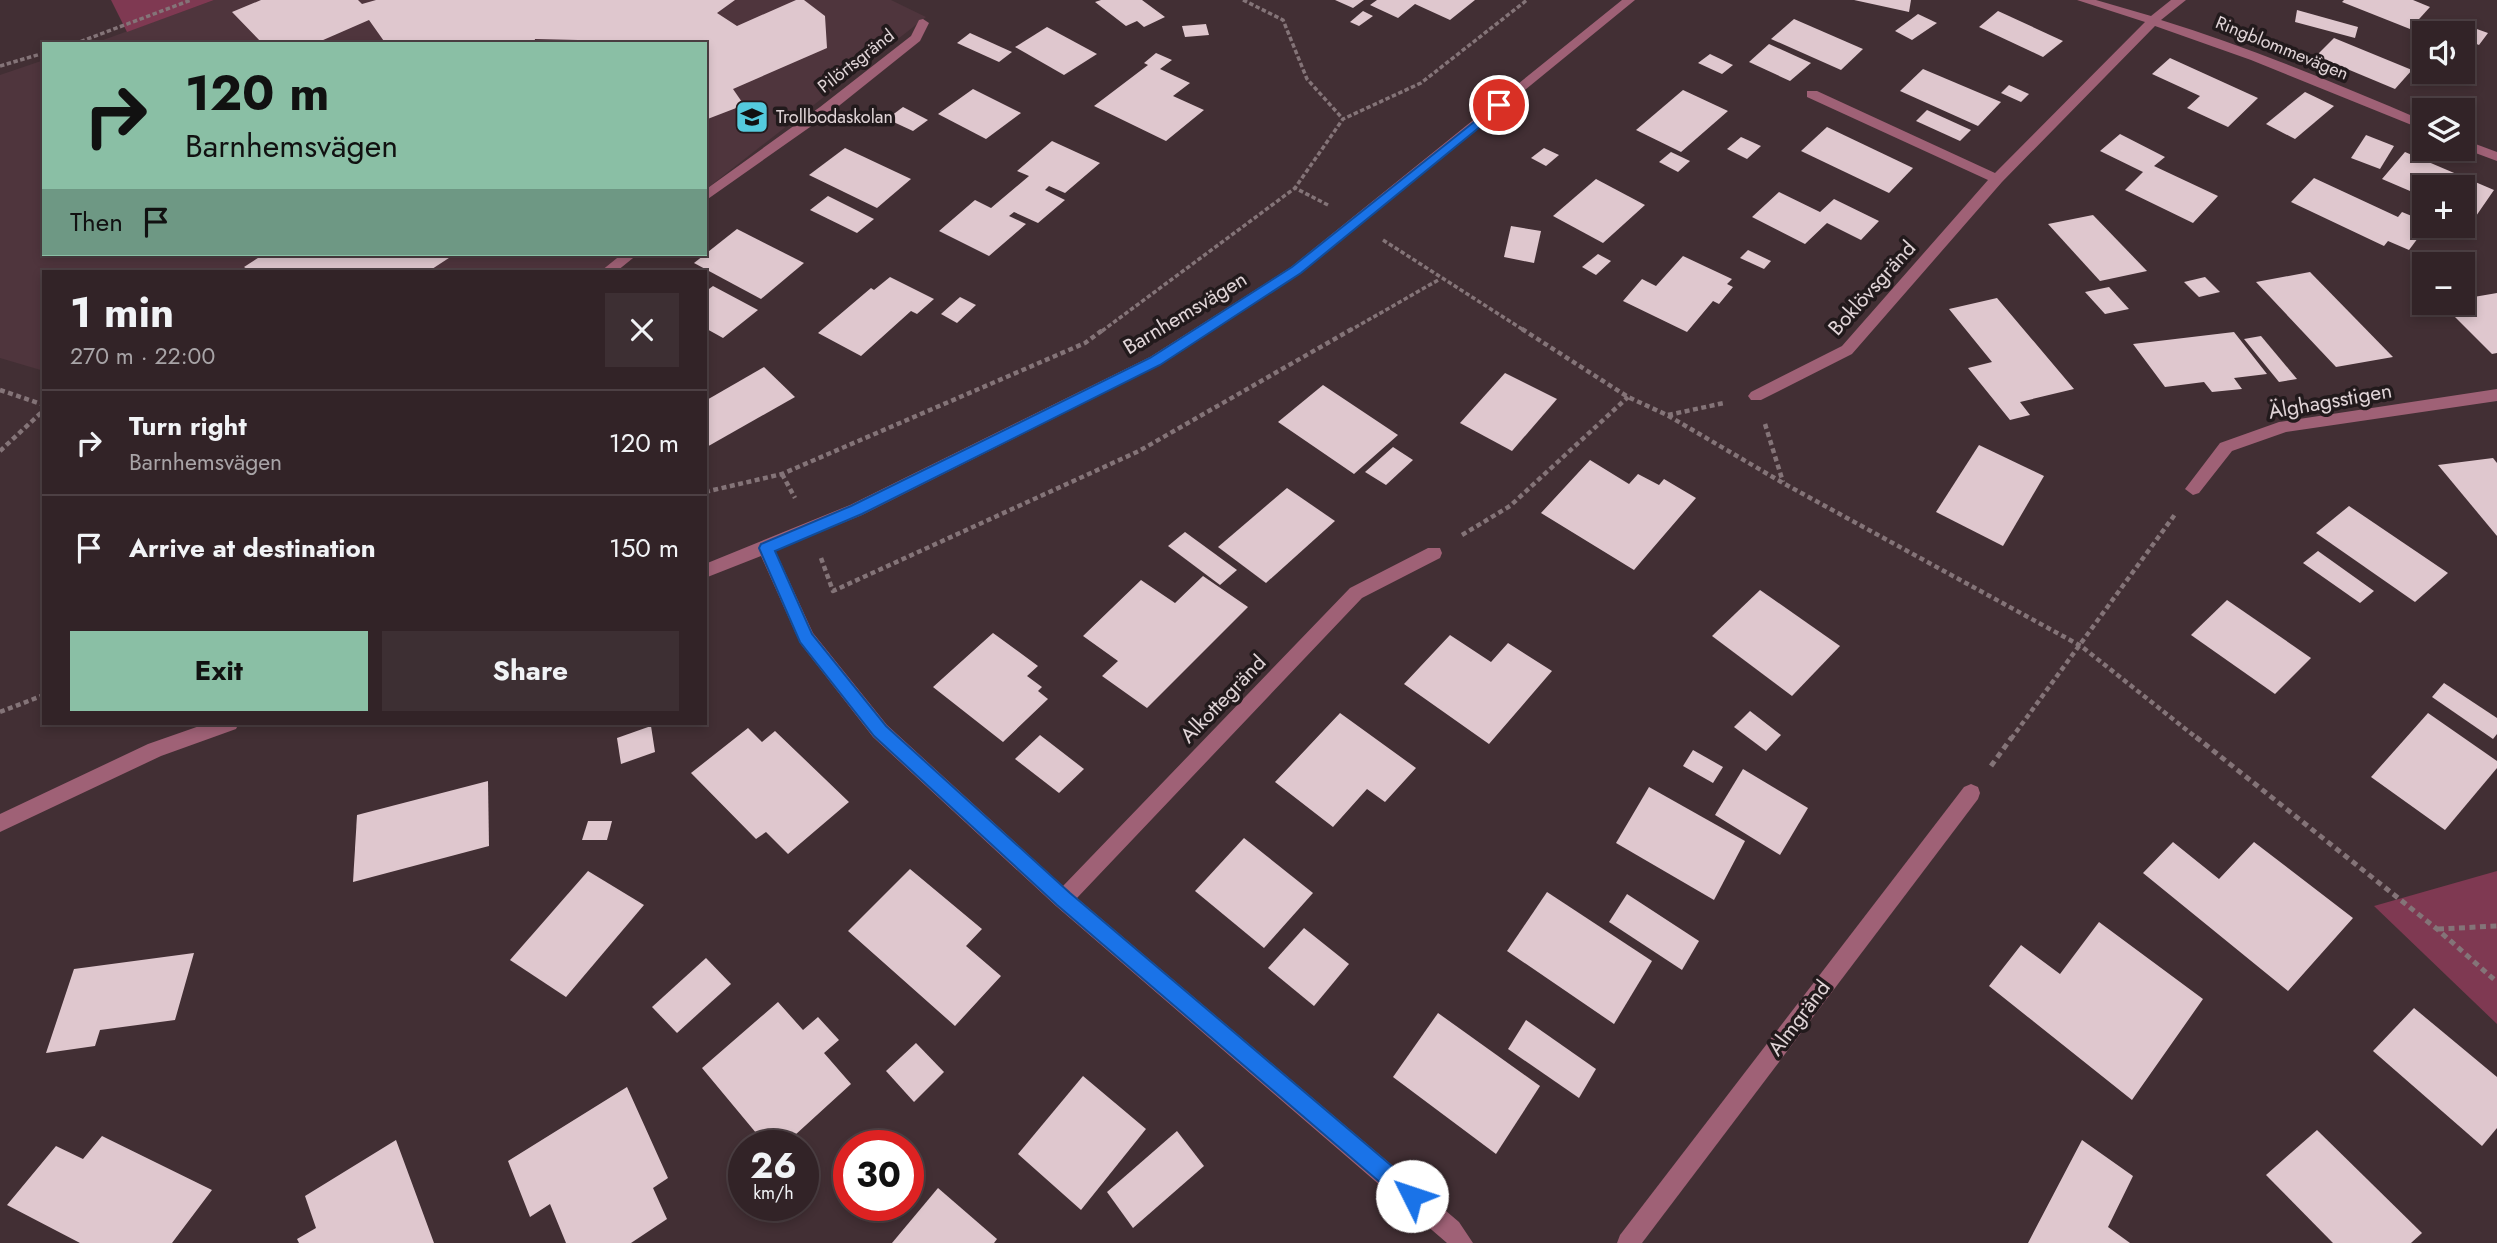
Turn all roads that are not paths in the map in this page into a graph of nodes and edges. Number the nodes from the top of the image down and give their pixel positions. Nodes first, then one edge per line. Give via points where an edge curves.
1 (2083, 0) edge
2 (2180, 0) edge
3 (1624, 1) edge
4 (2154, 20) junction
5 (923, 23) dead end
6 (1812, 94) dead end
7 (2412, 121) edge
8 (2475, 148) edge
9 (2497, 157) edge
10 (1997, 179) junction
11 (707, 196) edge
12 (628, 256) edge
13 (609, 270) edge
14 (1756, 396) road end
15 (2497, 396) edge
16 (2193, 489) road end
17 (766, 548) junction
18 (1434, 553) road end
19 (707, 570) edge
20 (224, 725) edge
21 (1971, 793) road end
22 (0, 823) edge
23 (1063, 899) junction
24 (1462, 1243) edge
25 (1628, 1243) edge

1 - 4 street, Ringblommevägen
2 - 4 street, Boklövsgränd
3 - 17 street, Barnhemsvägen via 1296,270 1155,361 856,510
4 - 7 street, Ringblommevägen
4 - 10 street, Boklövsgränd
5 - 11 street, Pilörtsgränd via 916,38
6 - 10 street
8 - 9 street
10 - 14 street, Boklövsgränd via 1847,350
12 - 13 street
15 - 16 street, Älghagsstigen via 2285,426 2226,447
17 - 19 street, Barnhemsvägen
17 - 23 street via 806,638 880,731
18 - 23 street, Alkottegränd via 1356,593
20 - 22 street via 155,750
21 - 25 street, Almgränd
23 - 24 street

